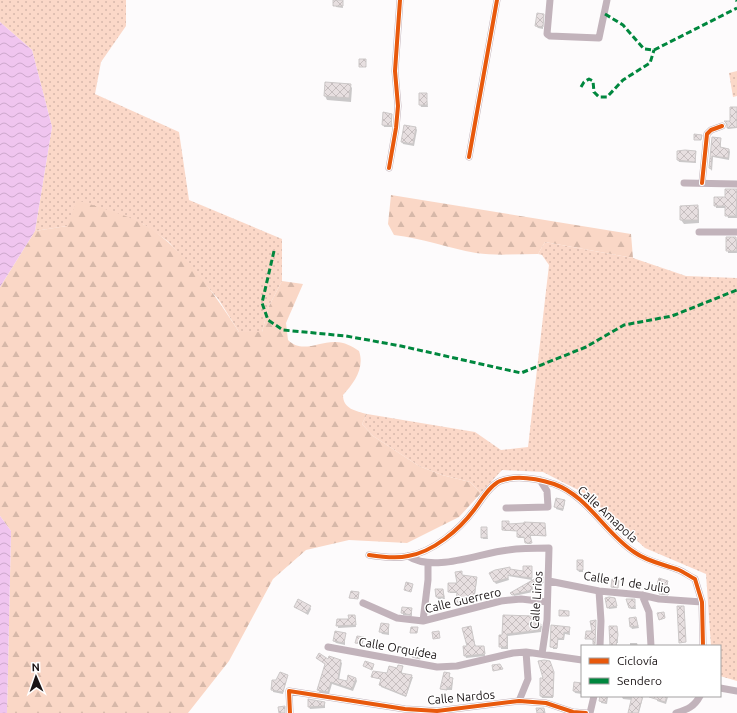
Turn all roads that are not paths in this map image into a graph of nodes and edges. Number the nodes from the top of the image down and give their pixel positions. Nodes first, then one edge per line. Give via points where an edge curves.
1 (400, 0) edge
2 (497, 0) edge
3 (550, 0) edge
4 (608, 0) edge
5 (722, 126) dead end
6 (470, 157) dead end
7 (389, 168) dead end
8 (684, 182) dead end
9 (702, 183) junction
10 (737, 184) edge
11 (699, 232) dead end
12 (737, 232) edge
13 (540, 480) junction
14 (506, 508) dead end
15 (369, 555) dead end
16 (408, 556) junction
17 (428, 564) junction
18 (549, 580) junction
19 (599, 591) junction
20 (642, 595) junction
21 (547, 602) junction
22 (702, 602) junction
23 (363, 603) dead end
24 (423, 621) junction
25 (600, 645) edge
26 (651, 645) edge
27 (703, 645) edge
28 (328, 647) dead end
29 (526, 652) junction
30 (542, 654) junction
31 (581, 660) edge
32 (721, 688) edge
33 (737, 691) edge
34 (594, 697) edge
35 (700, 697) edge
36 (519, 701) junction
37 (405, 711) edge
38 (290, 713) edge
39 (586, 713) edge
40 (590, 713) edge
41 (676, 713) edge

1 - 7 street via 395,71 398,106
2 - 6 street
3 - 4 street via 547,34 599,38
5 - 9 street via 708,134
8 - 9 street
9 - 10 street
11 - 12 street
13 - 14 street via 547,491 548,507
13 - 16 street, Calle Amapola via 521,478 501,481 493,486 472,514 451,533 430,549
13 - 22 street, Calle Amapola via 570,493 635,553 694,578
15 - 16 street, Calle Amapola
16 - 17 street via 416,562
17 - 18 street, Calle Lirios via 508,550 549,548
17 - 24 street
18 - 19 street, Calle 11 de Julio
18 - 21 street, Calle Lirios
19 - 20 street, Calle 11 de Julio
19 - 25 street
20 - 22 street, Calle 11 de Julio via 659,599
20 - 26 street via 649,612
21 - 24 street, Calle Guerrero via 521,599 501,601
21 - 30 street, Calle Lirios
22 - 27 street, Calle Amapola
23 - 24 street, Calle Guerrero via 397,618
28 - 29 street, Calle Orquídea via 437,667 457,666
29 - 30 street, Calle Orquídea
29 - 36 street via 528,679
30 - 31 street, Calle Orquídea
32 - 33 street
34 - 40 street
35 - 41 street via 691,708
36 - 37 street, Calle Nardos via 438,711
36 - 39 street, Calle Nardos via 546,703 573,712
37 - 38 street, Calle Nardos via 289,691

